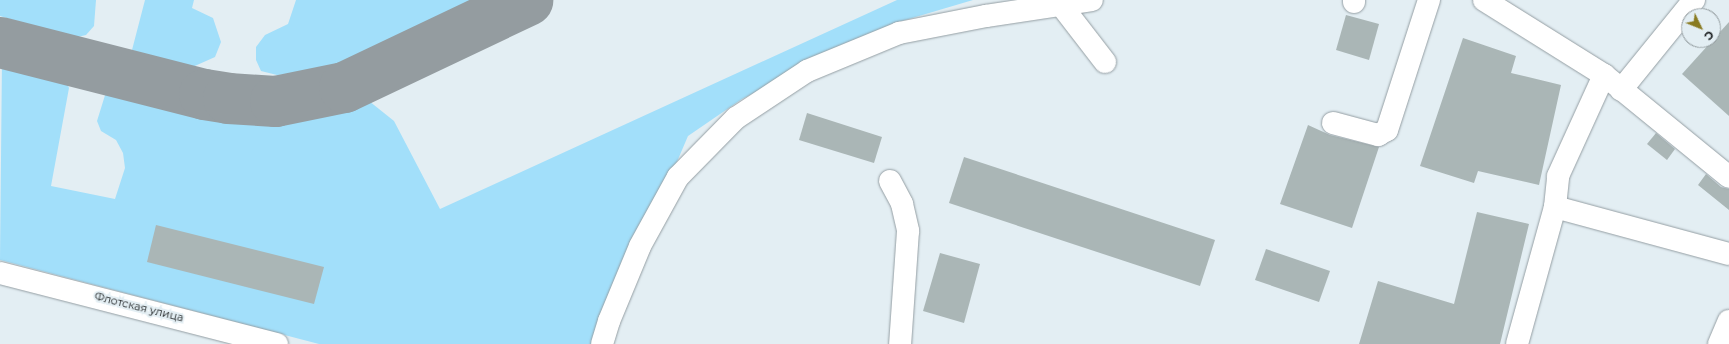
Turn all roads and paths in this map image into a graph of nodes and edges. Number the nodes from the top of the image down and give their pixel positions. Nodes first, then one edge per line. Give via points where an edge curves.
1 (1092, 0) edge
2 (1429, 0) edge
3 (1484, 0) edge
4 (1694, 0) edge
5 (1061, 5) junction
6 (1105, 62) dead end
7 (1604, 75) junction
8 (1621, 90) junction
9 (1333, 123) dead end
10 (1729, 177) edge
11 (890, 181) dead end
12 (1555, 207) junction
13 (1729, 254) edge
14 (0, 273) edge
15 (1729, 321) edge
16 (277, 344) edge
17 (602, 344) edge
18 (900, 344) edge
19 (1517, 344) edge
20 (1719, 344) edge

1 - 5 street
2 - 9 street via 1387,130 1378,135
3 - 7 street
4 - 8 street
5 - 6 street
5 - 17 street via 899,33 807,71 736,118 678,177 640,246
7 - 8 street
7 - 12 street via 1558,176
8 - 10 street
11 - 18 street via 902,204 908,231
12 - 13 street
12 - 19 street
14 - 16 street, Флотская улица
15 - 20 street

